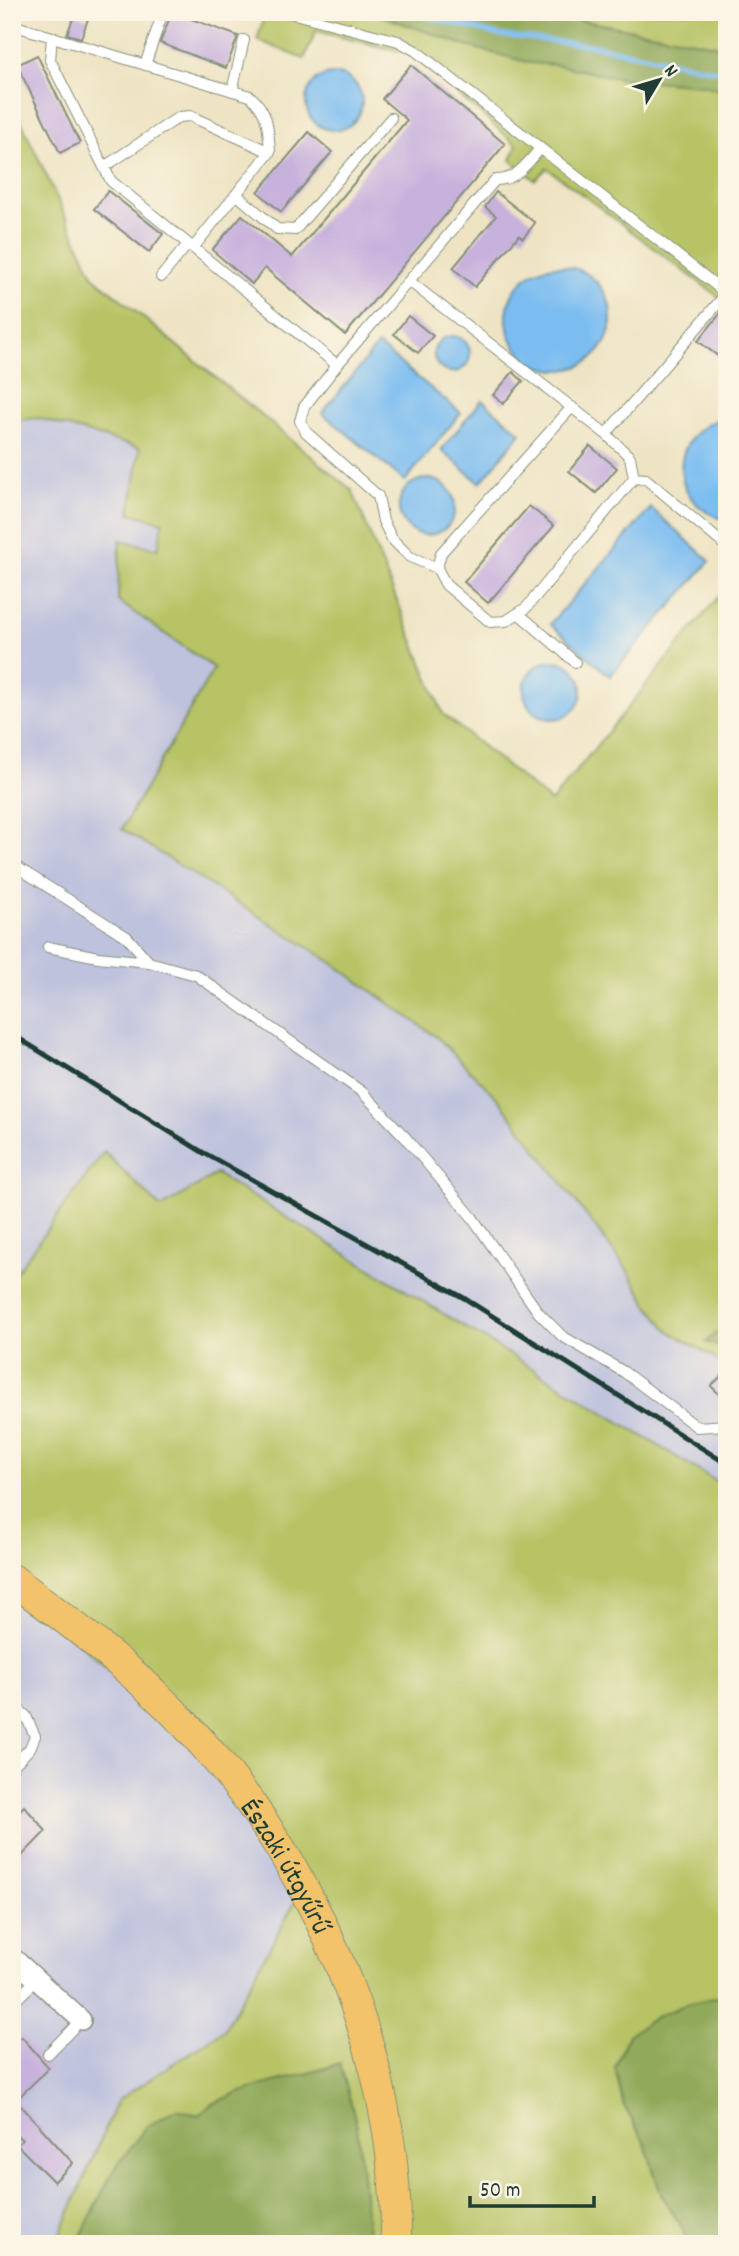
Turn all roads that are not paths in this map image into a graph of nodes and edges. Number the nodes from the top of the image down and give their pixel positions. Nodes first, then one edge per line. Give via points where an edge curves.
1 (163, 12) edge
2 (287, 12) edge
3 (12, 25) edge
4 (52, 37) junction
5 (244, 40) dead end
6 (145, 65) junction
7 (232, 91) junction
8 (391, 118) dead end
9 (540, 149) junction
10 (270, 152) junction
11 (104, 167) junction
12 (236, 194) junction
13 (12, 230) edge
14 (190, 246) junction
15 (12, 255) edge
16 (161, 277) dead end
17 (409, 281) junction
18 (726, 294) edge
19 (337, 365) junction
20 (572, 407) junction
21 (606, 433) junction
22 (634, 478) junction
23 (727, 547) edge
24 (438, 568) junction
25 (518, 613) junction
26 (575, 662) dead end
27 (12, 864) edge
28 (48, 947) dead end
29 (149, 962) junction
30 (727, 1425) edge
31 (12, 1579) edge
32 (12, 1704) edge
33 (12, 1767) edge
34 (12, 1957) edge
35 (37, 1979) junction
36 (12, 2004) edge
37 (81, 2020) joint
38 (48, 2054) dead end
39 (396, 2244) edge

1 - 6 lane
2 - 9 lane via 398,41
3 - 4 lane
4 - 6 lane
4 - 11 lane via 50,60
5 - 7 lane
6 - 7 lane
7 - 10 lane via 250,96 262,107 268,118
8 - 12 lane via 295,230 277,229
9 - 17 lane via 523,169 506,180 495,180
9 - 18 lane
10 - 11 lane via 190,116 179,117
10 - 12 lane
11 - 14 lane via 111,181
12 - 14 lane
13 - 15 lane
14 - 16 lane
14 - 19 lane
17 - 19 lane
17 - 20 lane
18 - 21 lane
19 - 24 lane via 304,407 300,421 306,432 378,496 392,539 410,557
20 - 21 lane
20 - 24 lane via 442,552
21 - 22 lane via 630,457
22 - 23 lane via 646,479
22 - 25 lane
24 - 25 lane via 446,585 490,622 506,621
25 - 26 lane
27 - 29 lane via 127,937
28 - 29 lane
29 - 30 lane via 196,975 216,987 362,1092 472,1217 538,1312 562,1336 624,1372 697,1427
31 - 39 main road, Északi útgyűrű via 121,1665 182,1721 267,1827 304,1889 335,1958 376,2074 394,2197
32 - 33 lane via 26,1716 35,1737
34 - 35 street
35 - 36 lane
35 - 37 street
37 - 38 lane

